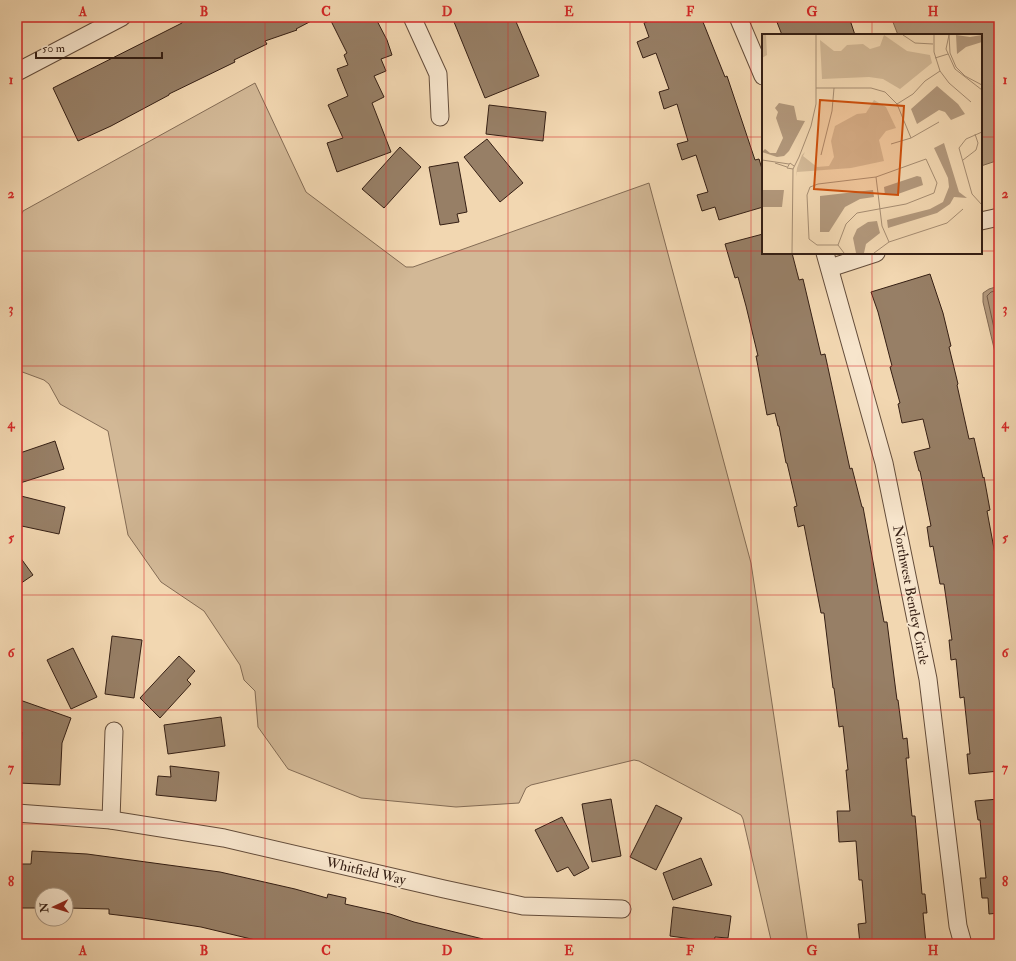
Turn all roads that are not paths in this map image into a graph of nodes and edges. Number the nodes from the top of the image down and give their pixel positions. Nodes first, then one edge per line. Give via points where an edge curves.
1 (122, 17) edge
2 (412, 17) edge
3 (738, 17) edge
4 (17, 72) edge
5 (762, 74) edge
6 (440, 117) dead end
7 (999, 217) edge
8 (982, 221) edge
9 (869, 254) edge
10 (828, 260) edge
11 (114, 731) dead end
12 (17, 814) edge
13 (112, 820) junction
14 (622, 909) dead end
15 (962, 944) edge

1 - 4 street
2 - 6 street via 438,74
3 - 5 street
7 - 8 street
9 - 10 street
10 - 15 street, Northwest Bentley Circle via 884,463 928,679
11 - 13 street
12 - 13 street, Whitfield Way
13 - 14 street, Whitfield Way via 224,838 523,906

